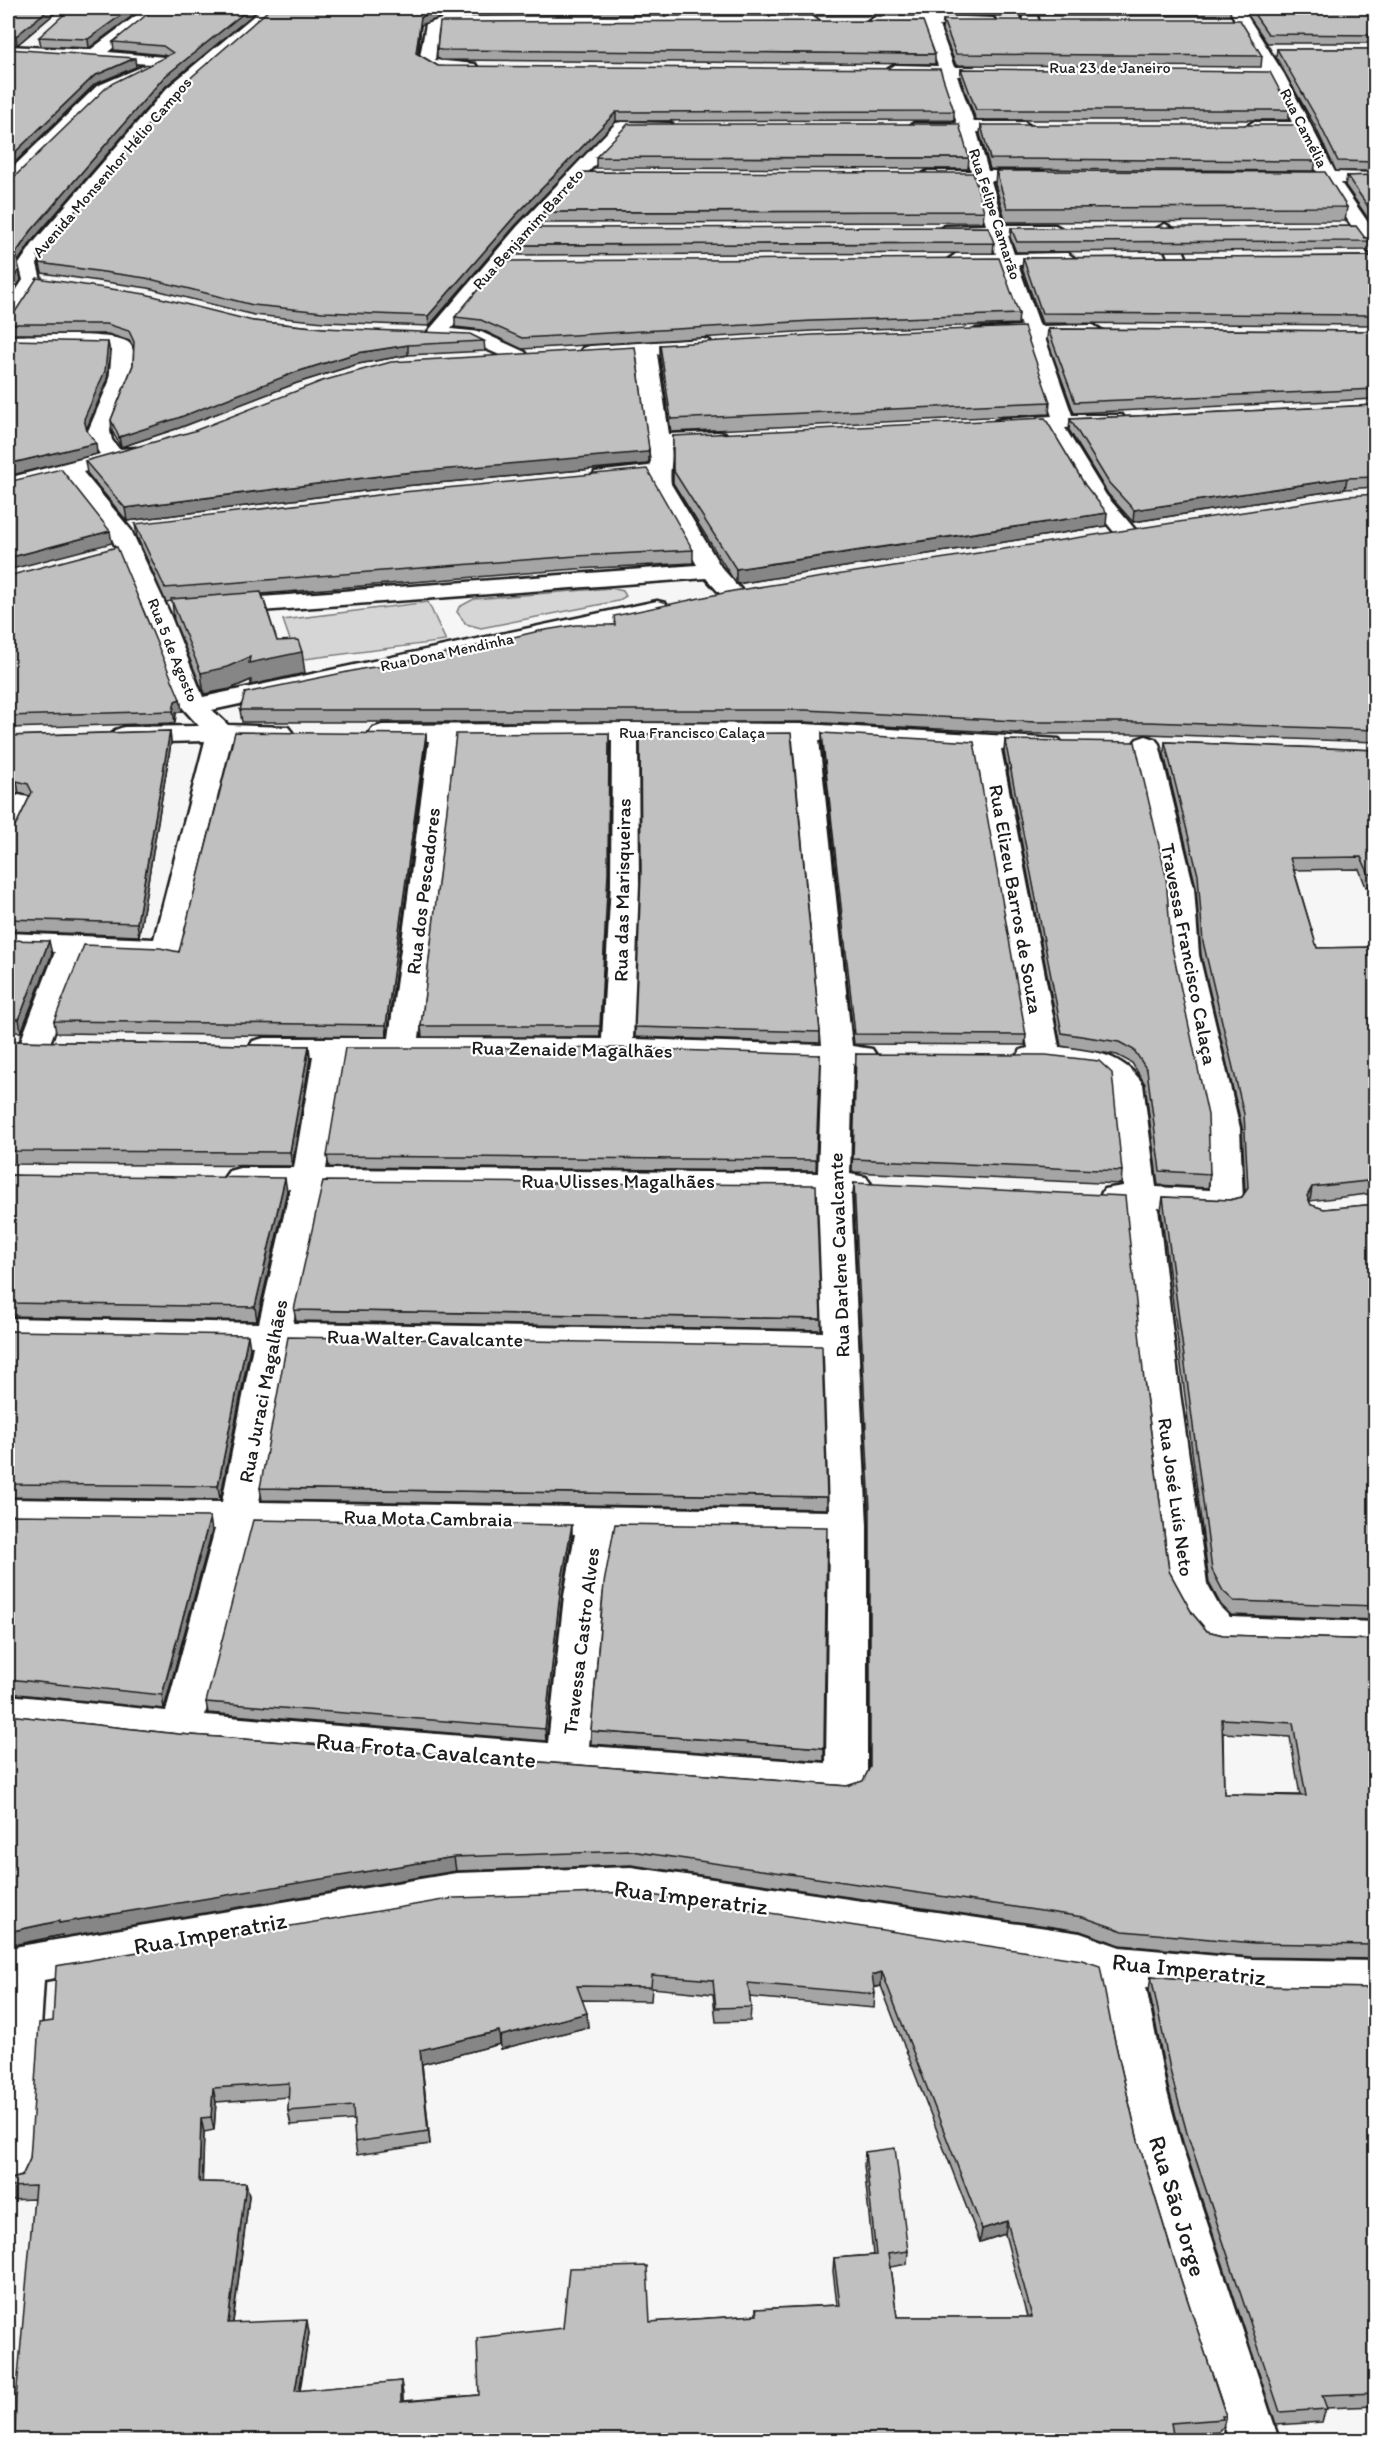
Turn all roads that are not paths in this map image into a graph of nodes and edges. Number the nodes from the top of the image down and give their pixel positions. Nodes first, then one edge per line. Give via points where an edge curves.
1 (155, 8) edge
2 (271, 8) edge
3 (1235, 8) edge
4 (517, 14) edge
5 (926, 14) edge
6 (1026, 18) edge
7 (823, 21) edge
8 (858, 21) edge
9 (1221, 22) edge
10 (1244, 23) junction
11 (39, 36) edge
12 (1263, 50) junction
13 (1285, 50) edge
14 (15, 51) edge
15 (94, 55) junction
16 (164, 62) junction
17 (205, 63) junction
18 (487, 67) edge
19 (878, 70) edge
20 (948, 70) junction
21 (1274, 70) junction
22 (1046, 127) edge
23 (1237, 127) edge
24 (1305, 127) junction
25 (691, 128) edge
26 (898, 128) edge
27 (967, 128) junction
28 (575, 175) junction
29 (599, 175) edge
30 (909, 176) edge
31 (980, 176) junction
32 (1063, 176) edge
33 (1272, 176) edge
34 (1329, 178) junction
35 (1376, 178) edge
36 (8, 180) edge
37 (1338, 228) edge
38 (1361, 228) junction
39 (1188, 229) edge
40 (1069, 230) edge
41 (523, 231) junction
42 (546, 231) edge
43 (930, 231) edge
44 (997, 231) junction
45 (1372, 255) edge
46 (1088, 259) edge
47 (1155, 259) edge
48 (1178, 259) junction
49 (1201, 259) edge
50 (938, 260) edge
51 (1008, 260) junction
52 (495, 263) junction
53 (519, 263) edge
54 (32, 280) junction
55 (52, 282) edge
56 (8, 317) edge
57 (1035, 331) junction
58 (1117, 331) edge
59 (414, 333) edge
60 (437, 333) junction
61 (964, 334) edge
62 (8, 342) edge
63 (717, 344) edge
64 (646, 348) junction
65 (565, 353) edge
66 (541, 355) edge
67 (518, 356) junction
68 (472, 360) edge
69 (1136, 418) edge
70 (1058, 422) junction
71 (980, 426) edge
72 (742, 437) edge
73 (658, 441) junction
74 (145, 448) edge
75 (114, 456) junction
76 (69, 469) junction
77 (658, 472) junction
78 (577, 479) edge
79 (8, 485) edge
80 (144, 527) edge
81 (1125, 533) edge
82 (118, 544) junction
83 (712, 571) junction
84 (731, 594) edge
85 (674, 605) edge
86 (158, 612) junction
87 (194, 706) junction
88 (625, 731) junction
89 (220, 732) junction
90 (805, 732) junction
91 (303, 733) edge
92 (361, 733) edge
93 (443, 734) junction
94 (102, 735) edge
95 (987, 742) junction
96 (1078, 744) edge
97 (1146, 744) dead end
98 (19, 802) dead end
99 (8, 829) edge
100 (8, 942) edge
101 (72, 947) junction
102 (21, 1043) edge
103 (68, 1044) edge
104 (233, 1047) edge
105 (330, 1048) junction
106 (403, 1048) junction
107 (617, 1048) junction
108 (838, 1055) junction
109 (884, 1055) edge
110 (999, 1056) edge
111 (1045, 1056) junction
112 (215, 1178) edge
113 (308, 1179) junction
114 (834, 1183) junction
115 (890, 1185) edge
116 (1082, 1195) edge
117 (1139, 1198) junction
118 (8, 1330) edge
119 (273, 1335) junction
120 (842, 1344) junction
121 (8, 1512) edge
122 (238, 1514) junction
123 (596, 1522) junction
124 (848, 1525) junction
125 (1376, 1637) edge
126 (8, 1711) edge
127 (181, 1730) junction
128 (567, 1761) junction
129 (846, 1781) joint
130 (1120, 1966) junction
131 (15, 1967) edge
132 (1376, 1980) edge
133 (8, 2172) edge
134 (1254, 2440) edge

1 - 15 street
2 - 17 street, Avenida Monsenhor Hélio Campos
3 - 10 street, Rua Camélia
4 - 7 street
4 - 18 street via 431,27 427,62 440,67
5 - 6 street
5 - 8 street
5 - 20 street, Rua Felipe Camarão
9 - 10 street
10 - 12 street, Rua Camélia
11 - 14 street
12 - 13 street
12 - 21 street, Rua Camélia
14 - 15 street
15 - 16 street
16 - 17 street
16 - 36 street via 103,89
17 - 54 street, Avenida Monsenhor Hélio Campos via 173,91 40,246 28,264
19 - 20 street, Rua 23 de Janeiro
20 - 21 street, Rua 23 de Janeiro
20 - 27 street, Rua Felipe Camarão
21 - 24 street, Rua Camélia
22 - 27 street
23 - 24 street
24 - 34 street, Rua Camélia
25 - 28 street, Rua Benjamim Barreto via 622,128
26 - 27 street
27 - 31 street, Rua Felipe Camarão
28 - 29 street
28 - 41 street, Rua Benjamim Barreto
30 - 31 street
31 - 32 street
31 - 44 street, Rua Felipe Camarão
33 - 34 street
34 - 35 street
34 - 38 street, Rua Camélia
37 - 38 street
38 - 45 street, Rua Camélia
39 - 48 street via 1159,229
40 - 44 street
41 - 42 street
41 - 52 street, Rua Benjamim Barreto
43 - 44 street
44 - 51 street, Rua Felipe Camarão
46 - 51 street
47 - 48 street
48 - 49 street
50 - 51 street
51 - 57 street, Rua Felipe Camarão
52 - 53 street
52 - 60 street, Rua Benjamim Barreto
54 - 55 street
54 - 56 street, Avenida Monsenhor Hélio Campos
57 - 58 street
57 - 61 street
57 - 70 street, Rua Felipe Camarão
59 - 60 street
60 - 67 street via 474,336
62 - 75 street via 108,342 122,346 117,392 99,430 100,438
63 - 64 street
64 - 65 street
64 - 73 street
66 - 67 street
67 - 68 street
69 - 70 street
70 - 71 street
70 - 81 street, Rua Felipe Camarão via 1097,498
72 - 73 street
73 - 77 street via 662,461
74 - 75 street
75 - 76 street
76 - 79 street
76 - 82 street, Rua 5 de Agosto
77 - 78 street
77 - 83 street via 660,484
80 - 82 street
82 - 86 street, Rua 5 de Agosto
83 - 84 street
83 - 86 street
85 - 87 street, Rua Dona Mendinha
86 - 87 street, Rua 5 de Agosto
87 - 89 street, Rua 5 de Agosto
88 - 90 street, Rua Francisco Calaça
88 - 93 street, Rua Francisco Calaça
88 - 107 street, Rua das Marisqueiras via 625,884
89 - 91 street
89 - 94 street
89 - 101 street via 166,948
90 - 95 street, Rua Francisco Calaça
90 - 108 street, Rua Darlene Cavalcante
92 - 93 street, Rua Francisco Calaça
93 - 106 street, Rua dos Pescadores
95 - 96 street, Rua Francisco Calaça
95 - 111 street, Rua Elizeu Barros de Souza
97 - 117 street, Travessa Francisco Calaça via 1180,888 1185,955 1224,1128 1227,1200
98 - 99 street
100 - 101 street
101 - 102 street
102 - 103 street
104 - 105 street, Rua Zenaide Magalhães
105 - 106 street, Rua Zenaide Magalhães
105 - 113 street, Rua Juraci Magalhães
106 - 107 street, Rua Zenaide Magalhães
107 - 108 street, Rua Zenaide Magalhães
108 - 109 street, Rua Zenaide Magalhães
108 - 114 street, Rua Darlene Cavalcante
110 - 111 street
111 - 117 street, Rua José Luís Neto via 1106,1064 1119,1071 1128,1084
112 - 113 street, Rua Ulisses Magalhães
113 - 114 street, Rua Ulisses Magalhães
113 - 119 street, Rua Juraci Magalhães
114 - 115 street, Rua Ulisses Magalhães
114 - 120 street, Rua Darlene Cavalcante
116 - 117 street
117 - 125 street, Rua José Luís Neto via 1188,1584 1205,1616 1220,1632
118 - 119 street, Rua Walter Cavalcante
119 - 120 street, Rua Walter Cavalcante
119 - 122 street, Rua Juraci Magalhães
120 - 124 street, Rua Darlene Cavalcante
121 - 122 street, Rua Mota Cambraia
122 - 123 street, Rua Mota Cambraia
122 - 127 street, Rua Juraci Magalhães
123 - 124 street, Rua Mota Cambraia
123 - 128 street, Travessa Castro Alves via 583,1596
124 - 129 street, Rua Darlene Cavalcante
126 - 127 street, Rua Frota Cavalcante
127 - 128 street, Rua Frota Cavalcante
128 - 129 street, Rua Frota Cavalcante
130 - 131 street, Rua Imperatriz via 1080,1952 631,1885 456,1891
130 - 132 street, Rua Imperatriz via 1251,1978
130 - 134 street, Rua São Jorge via 1129,2033 1173,2201
131 - 133 street

